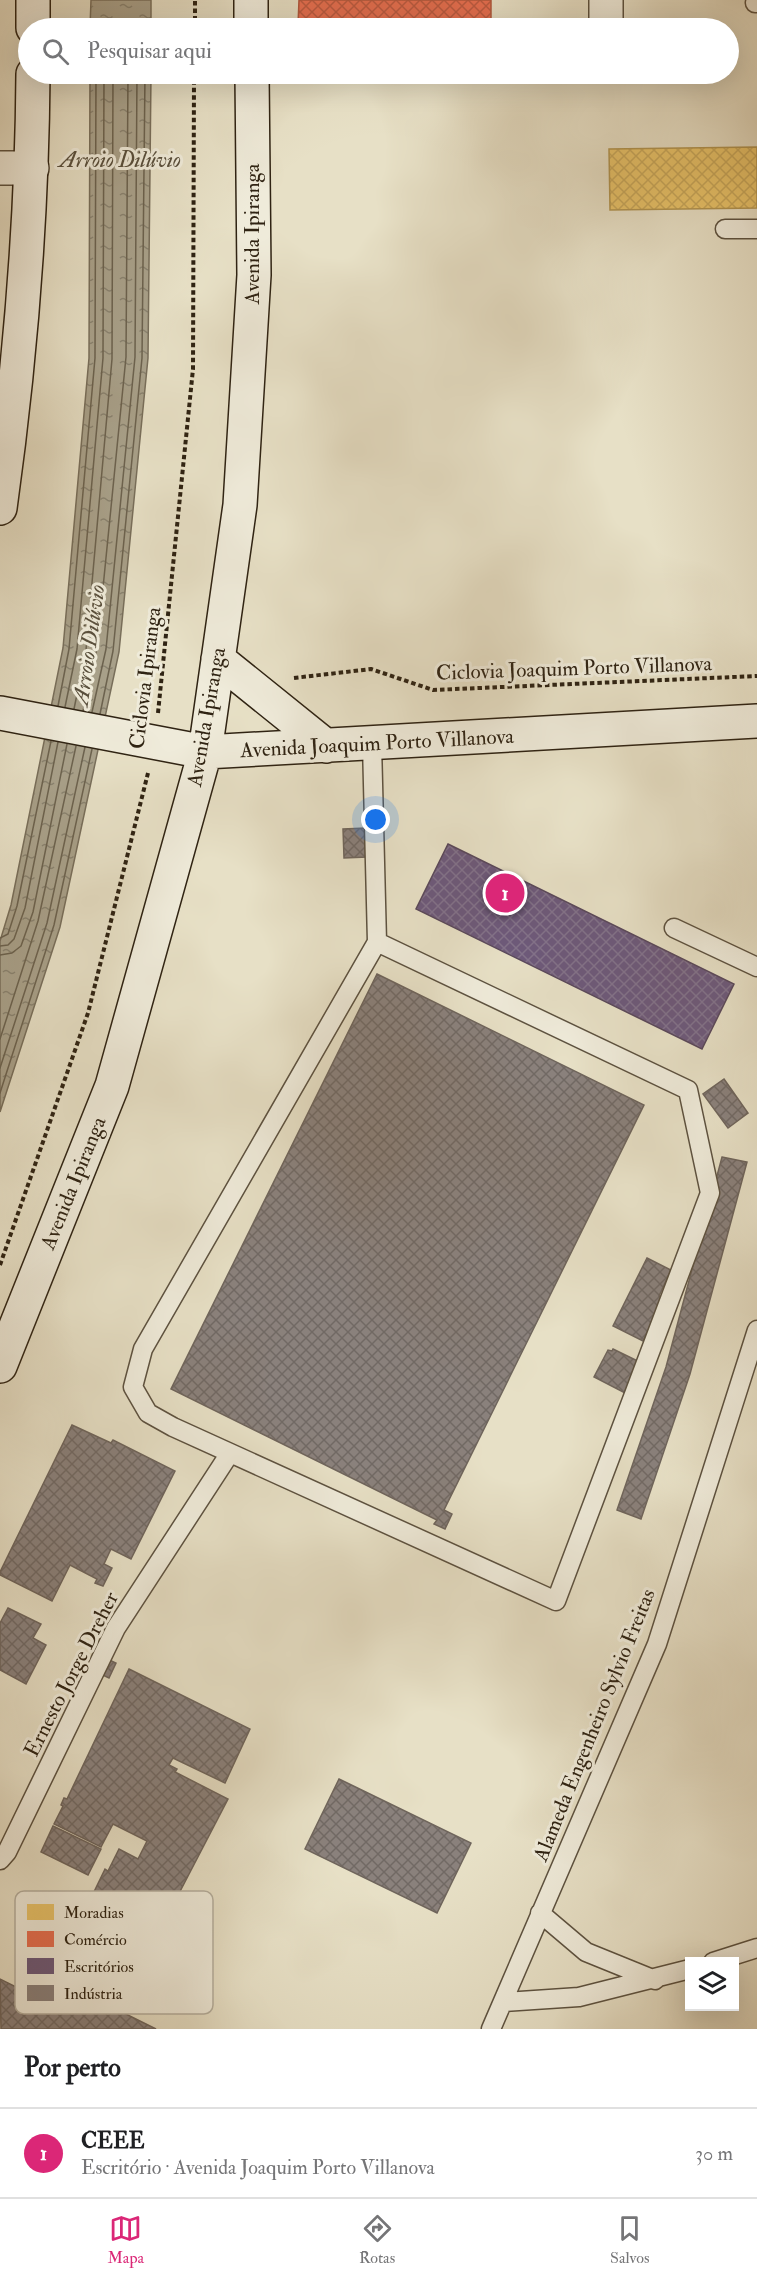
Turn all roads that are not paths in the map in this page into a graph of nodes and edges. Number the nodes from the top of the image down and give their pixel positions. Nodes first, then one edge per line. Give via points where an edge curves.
1 (33, 0) edge
2 (251, 0) edge
3 (33, 18) edge
4 (251, 18) edge
5 (33, 84) edge
6 (252, 84) edge
7 (0, 168) edge
8 (32, 168) junction
9 (725, 229) dead end
10 (757, 230) edge
11 (0, 508) edge
12 (218, 659) junction
13 (9, 715) edge
14 (757, 721) edge
15 (372, 744) junction
16 (326, 746) junction
17 (205, 752) junction
18 (675, 928) dead end
19 (377, 942) junction
20 (757, 967) edge
21 (757, 1330) edge
22 (0, 1366) edge
23 (230, 1453) junction
24 (0, 1860) edge
25 (540, 1914) junction
26 (757, 1948) edge
27 (729, 1957) edge
28 (685, 1971) edge
29 (655, 1980) junction
30 (504, 2002) junction
31 (491, 2029) edge

1 - 3 main road
2 - 4 main road
5 - 8 main road
6 - 12 main road, Avenida Ipiranga via 253,286 240,505
7 - 8 main road
8 - 11 main road
9 - 10 lane
12 - 16 main road
12 - 17 main road, Avenida Ipiranga
13 - 17 main road, Avenida Joaquim Porto Villanova
14 - 15 main road, Avenida Joaquim Porto Villanova
15 - 16 main road, Avenida Joaquim Porto Villanova
15 - 19 lane
16 - 17 main road, Avenida Joaquim Porto Villanova
17 - 22 main road, Avenida Ipiranga via 112,1086
18 - 20 lane
19 - 23 lane via 143,1349 132,1387 148,1413
19 - 23 lane via 688,1090 710,1193 556,1602
21 - 25 lane, Alameda Engenheiro Sylvio Freitas via 657,1644
23 - 24 lane, Ernesto Jorge Dreher via 116,1628
25 - 29 lane via 586,1953
25 - 30 lane, Alameda Engenheiro Sylvio Freitas
26 - 27 lane
28 - 29 lane
29 - 30 lane via 579,1997
30 - 31 lane, Alameda Engenheiro Sylvio Freitas

